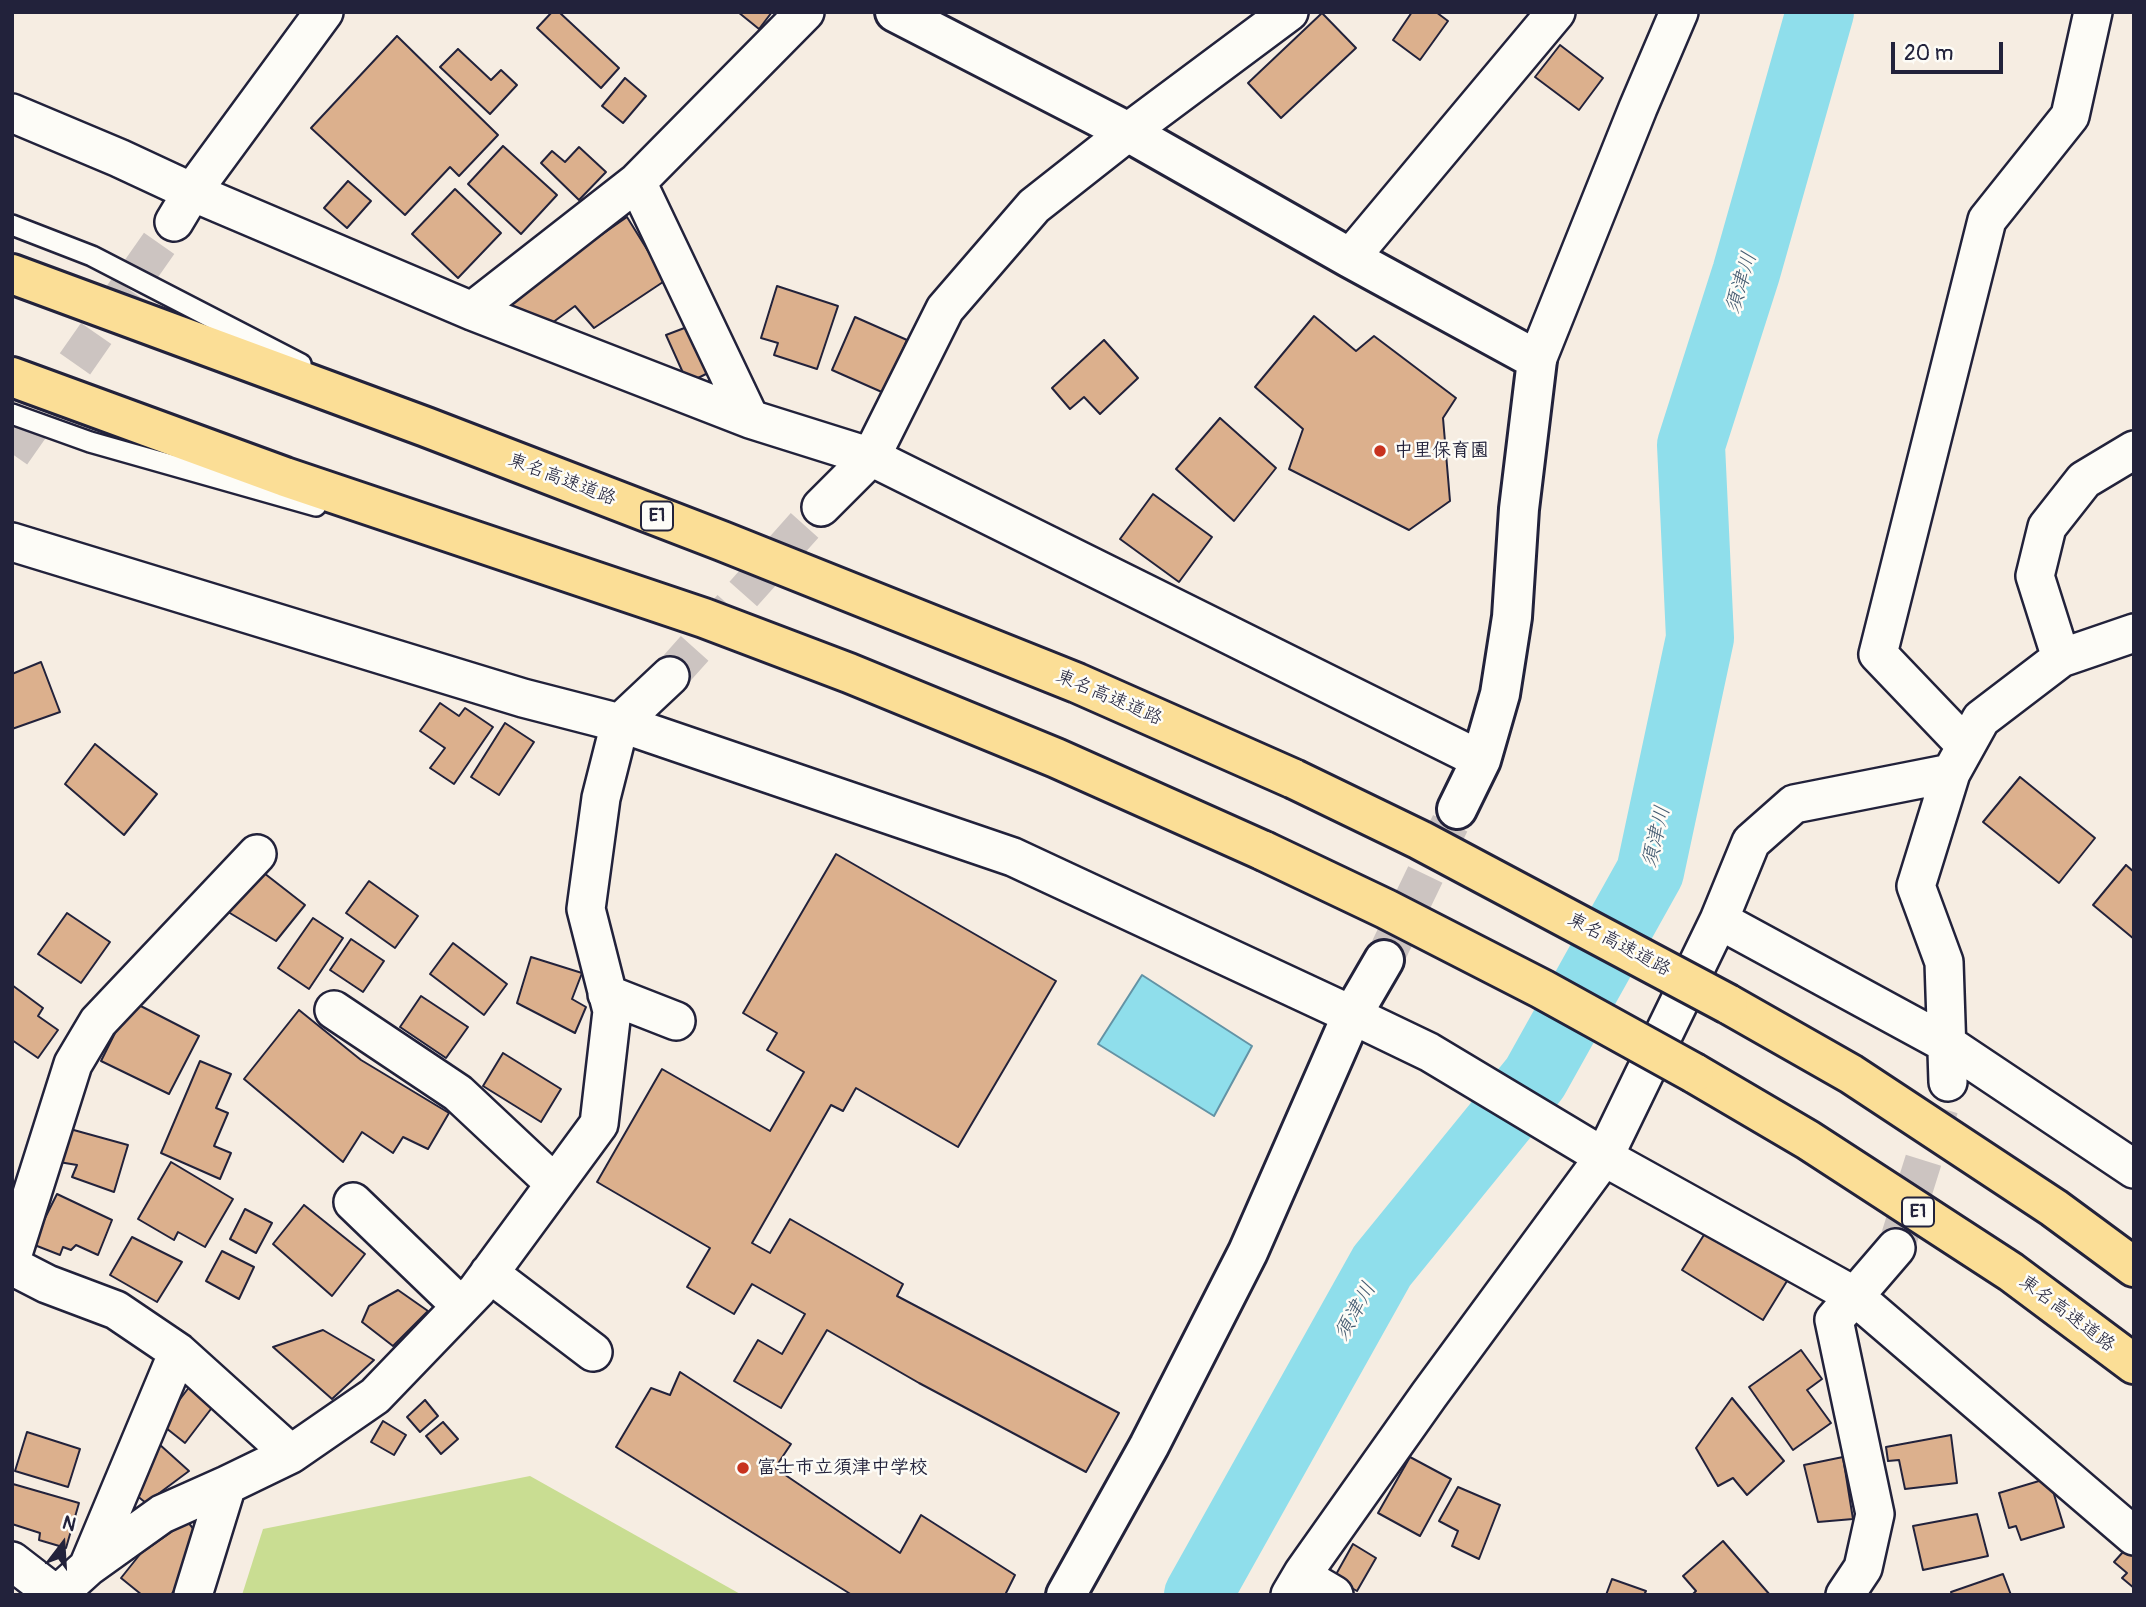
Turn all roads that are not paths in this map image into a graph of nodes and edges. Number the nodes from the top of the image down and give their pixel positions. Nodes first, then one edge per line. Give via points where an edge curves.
1 (324, 12) edge
2 (805, 12) edge
3 (895, 12) edge
4 (1289, 12) edge
5 (1556, 12) edge
6 (1679, 12) edge
7 (2093, 12) edge
8 (12, 113) edge
9 (1128, 132) junction
10 (637, 183) junction
11 (183, 207) junction
12 (12, 225) edge
13 (1350, 258) junction
14 (12, 274) edge
15 (472, 311) junction
16 (1537, 360) junction
17 (12, 377) edge
18 (12, 414) edge
19 (750, 419) junction
20 (426, 427) junction
21 (2134, 450) edge
22 (872, 457) junction
23 (821, 507) tunnel mouth
24 (12, 542) edge
25 (704, 618) junction
26 (2134, 633) edge
27 (2061, 658) junction
28 (670, 676) tunnel mouth
29 (620, 723) junction
30 (1481, 760) junction
31 (1958, 760) junction
32 (1457, 809) tunnel mouth
33 (257, 854) dead end
34 (1719, 920) junction
35 (1384, 960) tunnel mouth
36 (607, 994) junction
37 (334, 1010) dead end
38 (1352, 1015) junction
39 (676, 1021) dead end
40 (1947, 1044) junction
41 (1948, 1082) tunnel mouth
42 (1604, 1157) junction
43 (2134, 1169) edge
44 (555, 1184) junction
45 (353, 1202) dead end
46 (1896, 1248) tunnel mouth
47 (12, 1258) edge
48 (12, 1266) edge
49 (2134, 1267) edge
50 (489, 1273) junction
51 (1853, 1296) junction
52 (461, 1306) junction
53 (178, 1352) junction
54 (593, 1352) dead end
55 (2134, 1364) edge
56 (291, 1454) junction
57 (227, 1485) junction
58 (2134, 1536) edge
59 (12, 1561) edge
60 (88, 1567) junction
61 (1296, 1586) edge
62 (56, 1595) edge
63 (193, 1595) edge
64 (1066, 1595) edge
65 (1334, 1595) edge
66 (1845, 1595) edge

1 - 11 street
2 - 10 street
3 - 9 street
4 - 9 street
5 - 13 street
6 - 16 street
7 - 31 street via 2070,116 1987,220 1878,654
8 - 11 street via 119,158
9 - 13 street
9 - 22 street via 1034,206 945,309
10 - 15 street
10 - 19 street
11 - 15 street
12 - 20 lane via 92,257
13 - 16 street
14 - 20 highway, 東名高速道路 / E1
15 - 19 street
16 - 30 street via 1512,617 1500,694
17 - 25 highway, 東名高速道路 / E1 via 285,477
18 - 25 lane via 90,442
19 - 22 street
20 - 49 highway, 東名高速道路 / E1, bridge via 1077,683 1420,840 1851,1074 2054,1208
21 - 27 street via 2084,480 2047,527 2035,576
22 - 23 street
22 - 30 street
24 - 29 street via 523,698
25 - 55 highway, 東名高速道路 / E1, bridge via 1043,753 1264,851 1542,989 1808,1140 2011,1272
26 - 27 street
27 - 31 street via 1981,719
28 - 29 street
29 - 36 street via 601,798 586,909
29 - 38 street via 1013,857
30 - 32 street
31 - 34 street via 1794,804 1751,842
31 - 40 street via 1916,886 1944,962
33 - 47 street via 98,1022 73,1064
34 - 40 street
34 - 42 street
35 - 38 street
36 - 39 street
36 - 44 street via 612,1011 599,1124
37 - 44 street via 458,1093
38 - 42 street via 1429,1052
38 - 64 street via 1248,1252
40 - 41 street
40 - 43 street
42 - 51 street
42 - 61 street
44 - 50 street
45 - 52 street
46 - 51 street
48 - 53 street via 116,1310
50 - 52 street
50 - 54 street
51 - 58 street
51 - 66 street via 1834,1320 1875,1514 1863,1568
52 - 56 street via 375,1396
53 - 56 street
53 - 60 street
56 - 57 street
57 - 60 street via 162,1514
57 - 63 street
59 - 62 street
60 - 62 street
61 - 65 street

